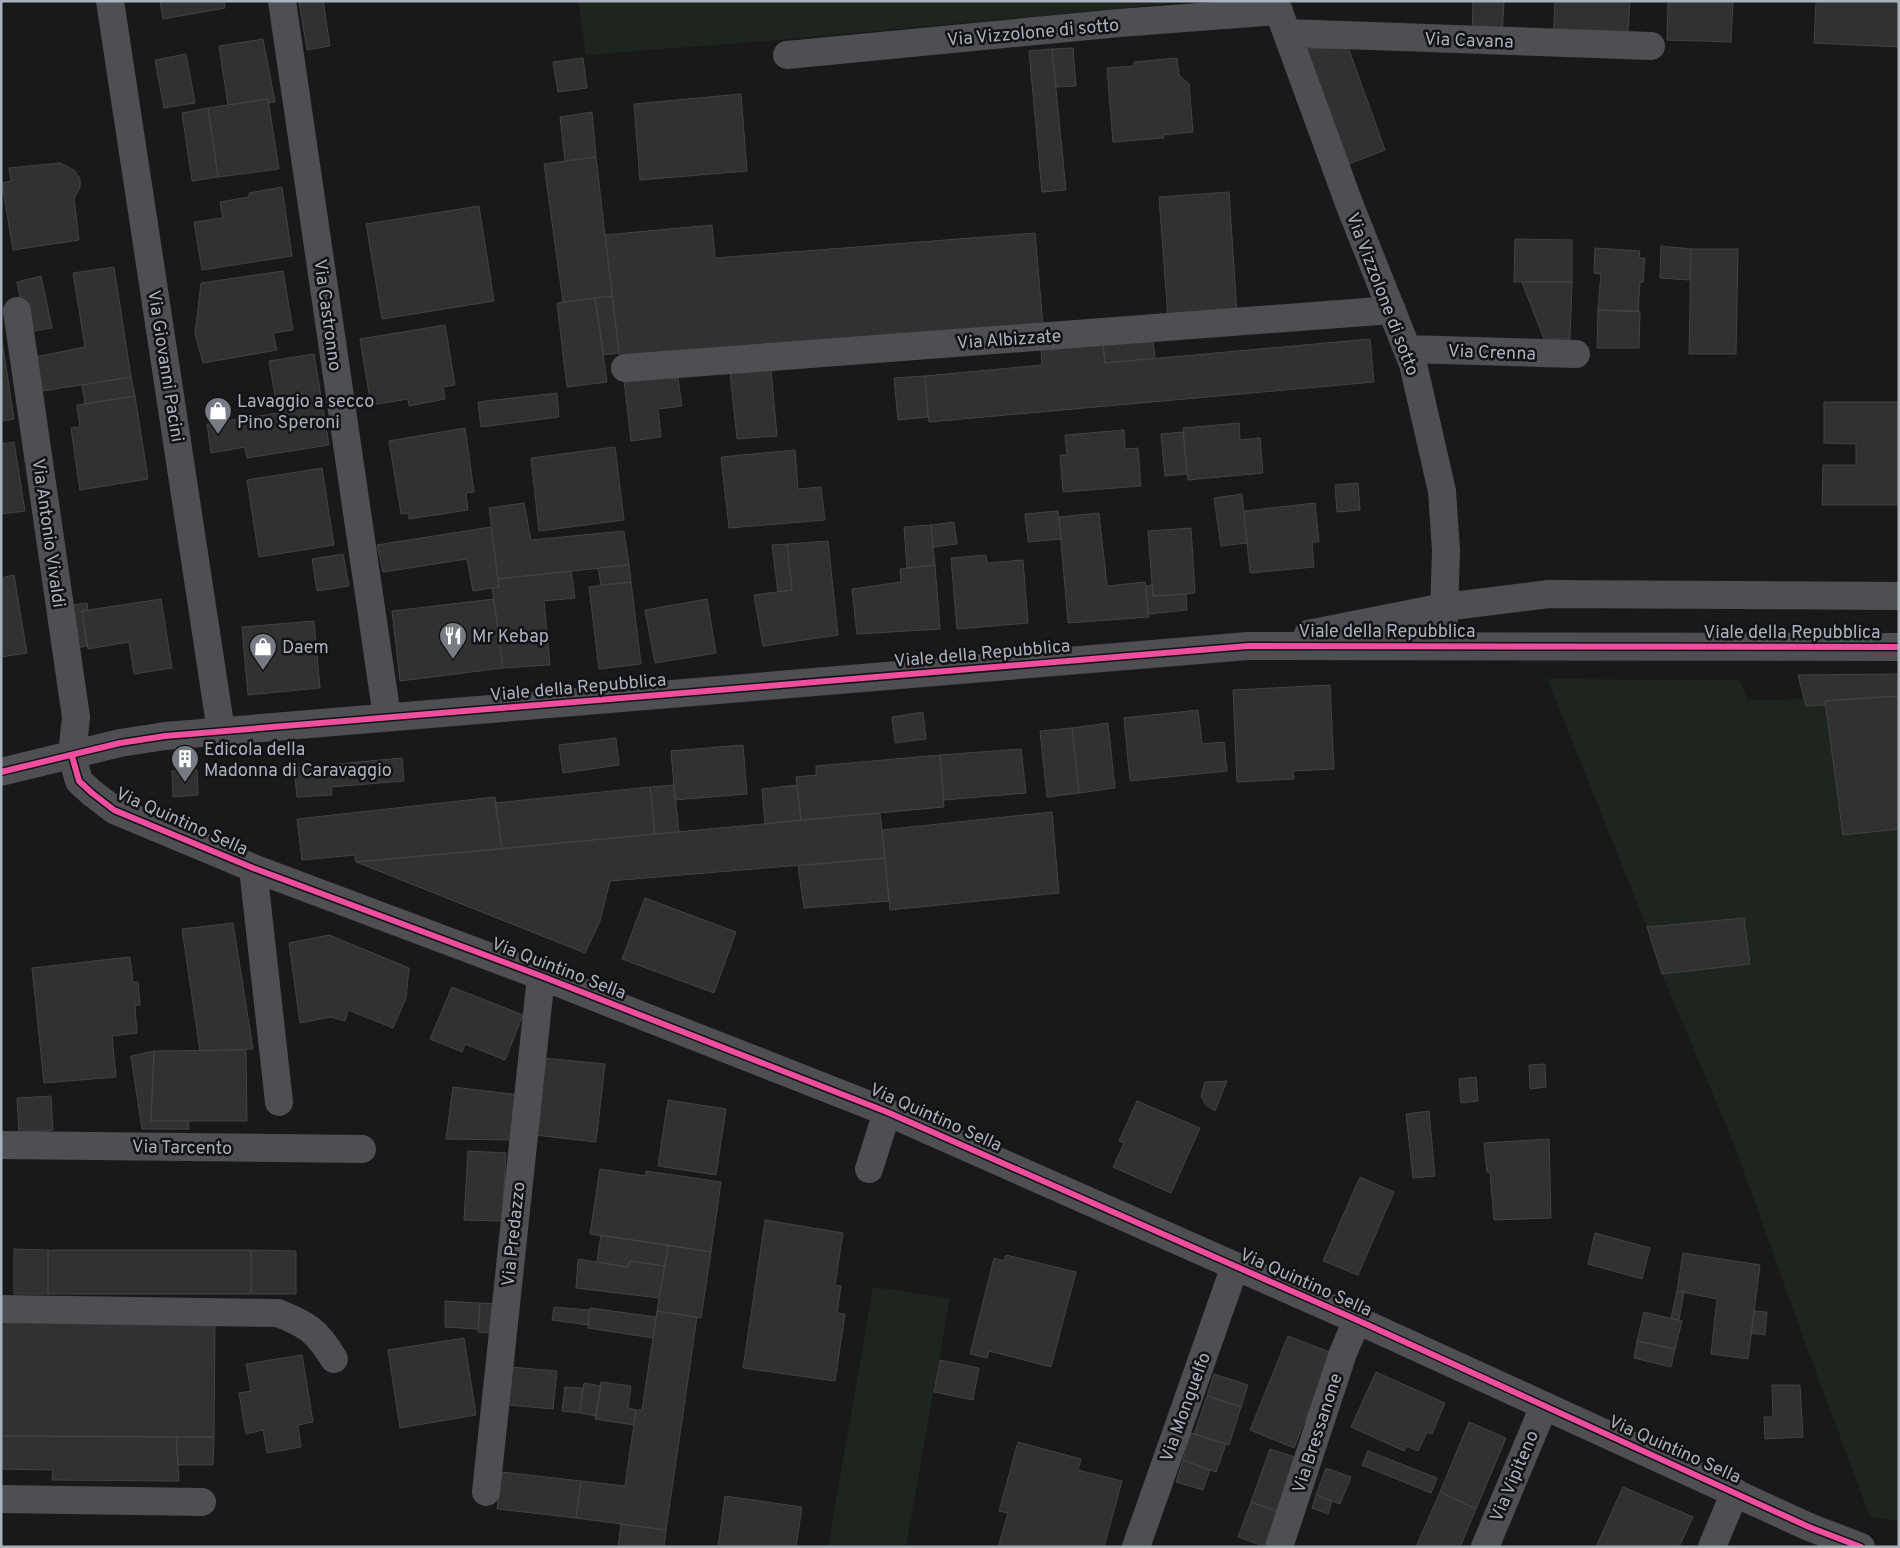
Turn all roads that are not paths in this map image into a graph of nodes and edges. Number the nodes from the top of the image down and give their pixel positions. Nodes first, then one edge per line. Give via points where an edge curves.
1 (110, 1) edge
2 (282, 1) edge
3 (1280, 15) edge
4 (1651, 46) dead end
5 (787, 55) dead end
6 (1392, 310) junction
7 (16, 311) dead end
8 (1407, 349) junction
9 (1576, 354) dead end
10 (626, 368) dead end
11 (1899, 596) edge
12 (1444, 607) junction
13 (1248, 646) junction
14 (1443, 646) junction
15 (1899, 647) edge
16 (387, 718) junction
17 (221, 731) junction
18 (72, 756) junction
19 (1, 772) edge
20 (252, 868) junction
21 (541, 976) junction
22 (279, 1102) dead end
23 (888, 1112) junction
24 (1, 1145) edge
25 (362, 1149) dead end
26 (870, 1169) dead end
27 (1235, 1266) junction
28 (1, 1309) edge
29 (1356, 1320) junction
30 (334, 1359) dead end
31 (1544, 1406) junction
32 (486, 1492) dead end
33 (1735, 1492) junction
34 (1, 1499) edge
35 (202, 1502) dead end
36 (1136, 1547) edge
37 (1279, 1547) edge
38 (1485, 1547) edge
39 (1712, 1547) edge
40 (1862, 1547) edge

1 - 17 street, Via Giovanni Pacini
2 - 16 street, Via Castronno
3 - 4 street, Via Cavana
3 - 5 street, Via Vizzolone di sotto via 1119,23
3 - 6 street, Via Vizzolone di sotto
6 - 8 street, Via Vizzolone di sotto
6 - 10 street, Via Albizzate
7 - 18 street, Via Antonio Vivaldi via 76,717
8 - 9 street, Via Crenna
8 - 12 street, Via Vizzolone di sotto via 1442,491 1446,550
11 - 12 street, Viale della Repubblica via 1550,594
12 - 13 street, Viale della Repubblica
12 - 14 street, Via Vizzolone di sotto
13 - 14 street, Viale della Repubblica
13 - 16 street, Viale della Repubblica
14 - 15 street, Viale della Repubblica
16 - 17 street, Viale della Repubblica
17 - 18 street, Viale della Repubblica via 120,743
18 - 19 street
18 - 20 street, Via Quintino Sella via 79,781 114,810
20 - 21 street, Via Quintino Sella
20 - 22 street
21 - 23 street, Via Quintino Sella
21 - 32 street, Via Predazzo
23 - 26 street
23 - 27 street, Via Quintino Sella
24 - 25 street, Via Tarcento
27 - 29 street, Via Quintino Sella
27 - 36 street, Via Monguelfo
28 - 30 street via 278,1313 304,1324 322,1340
29 - 31 street, Via Quintino Sella
29 - 37 street, Via Bressanone
31 - 33 street, Via Quintino Sella
31 - 38 street, Via Vipiteno
33 - 39 street
33 - 40 street, Via Quintino Sella
34 - 35 street

